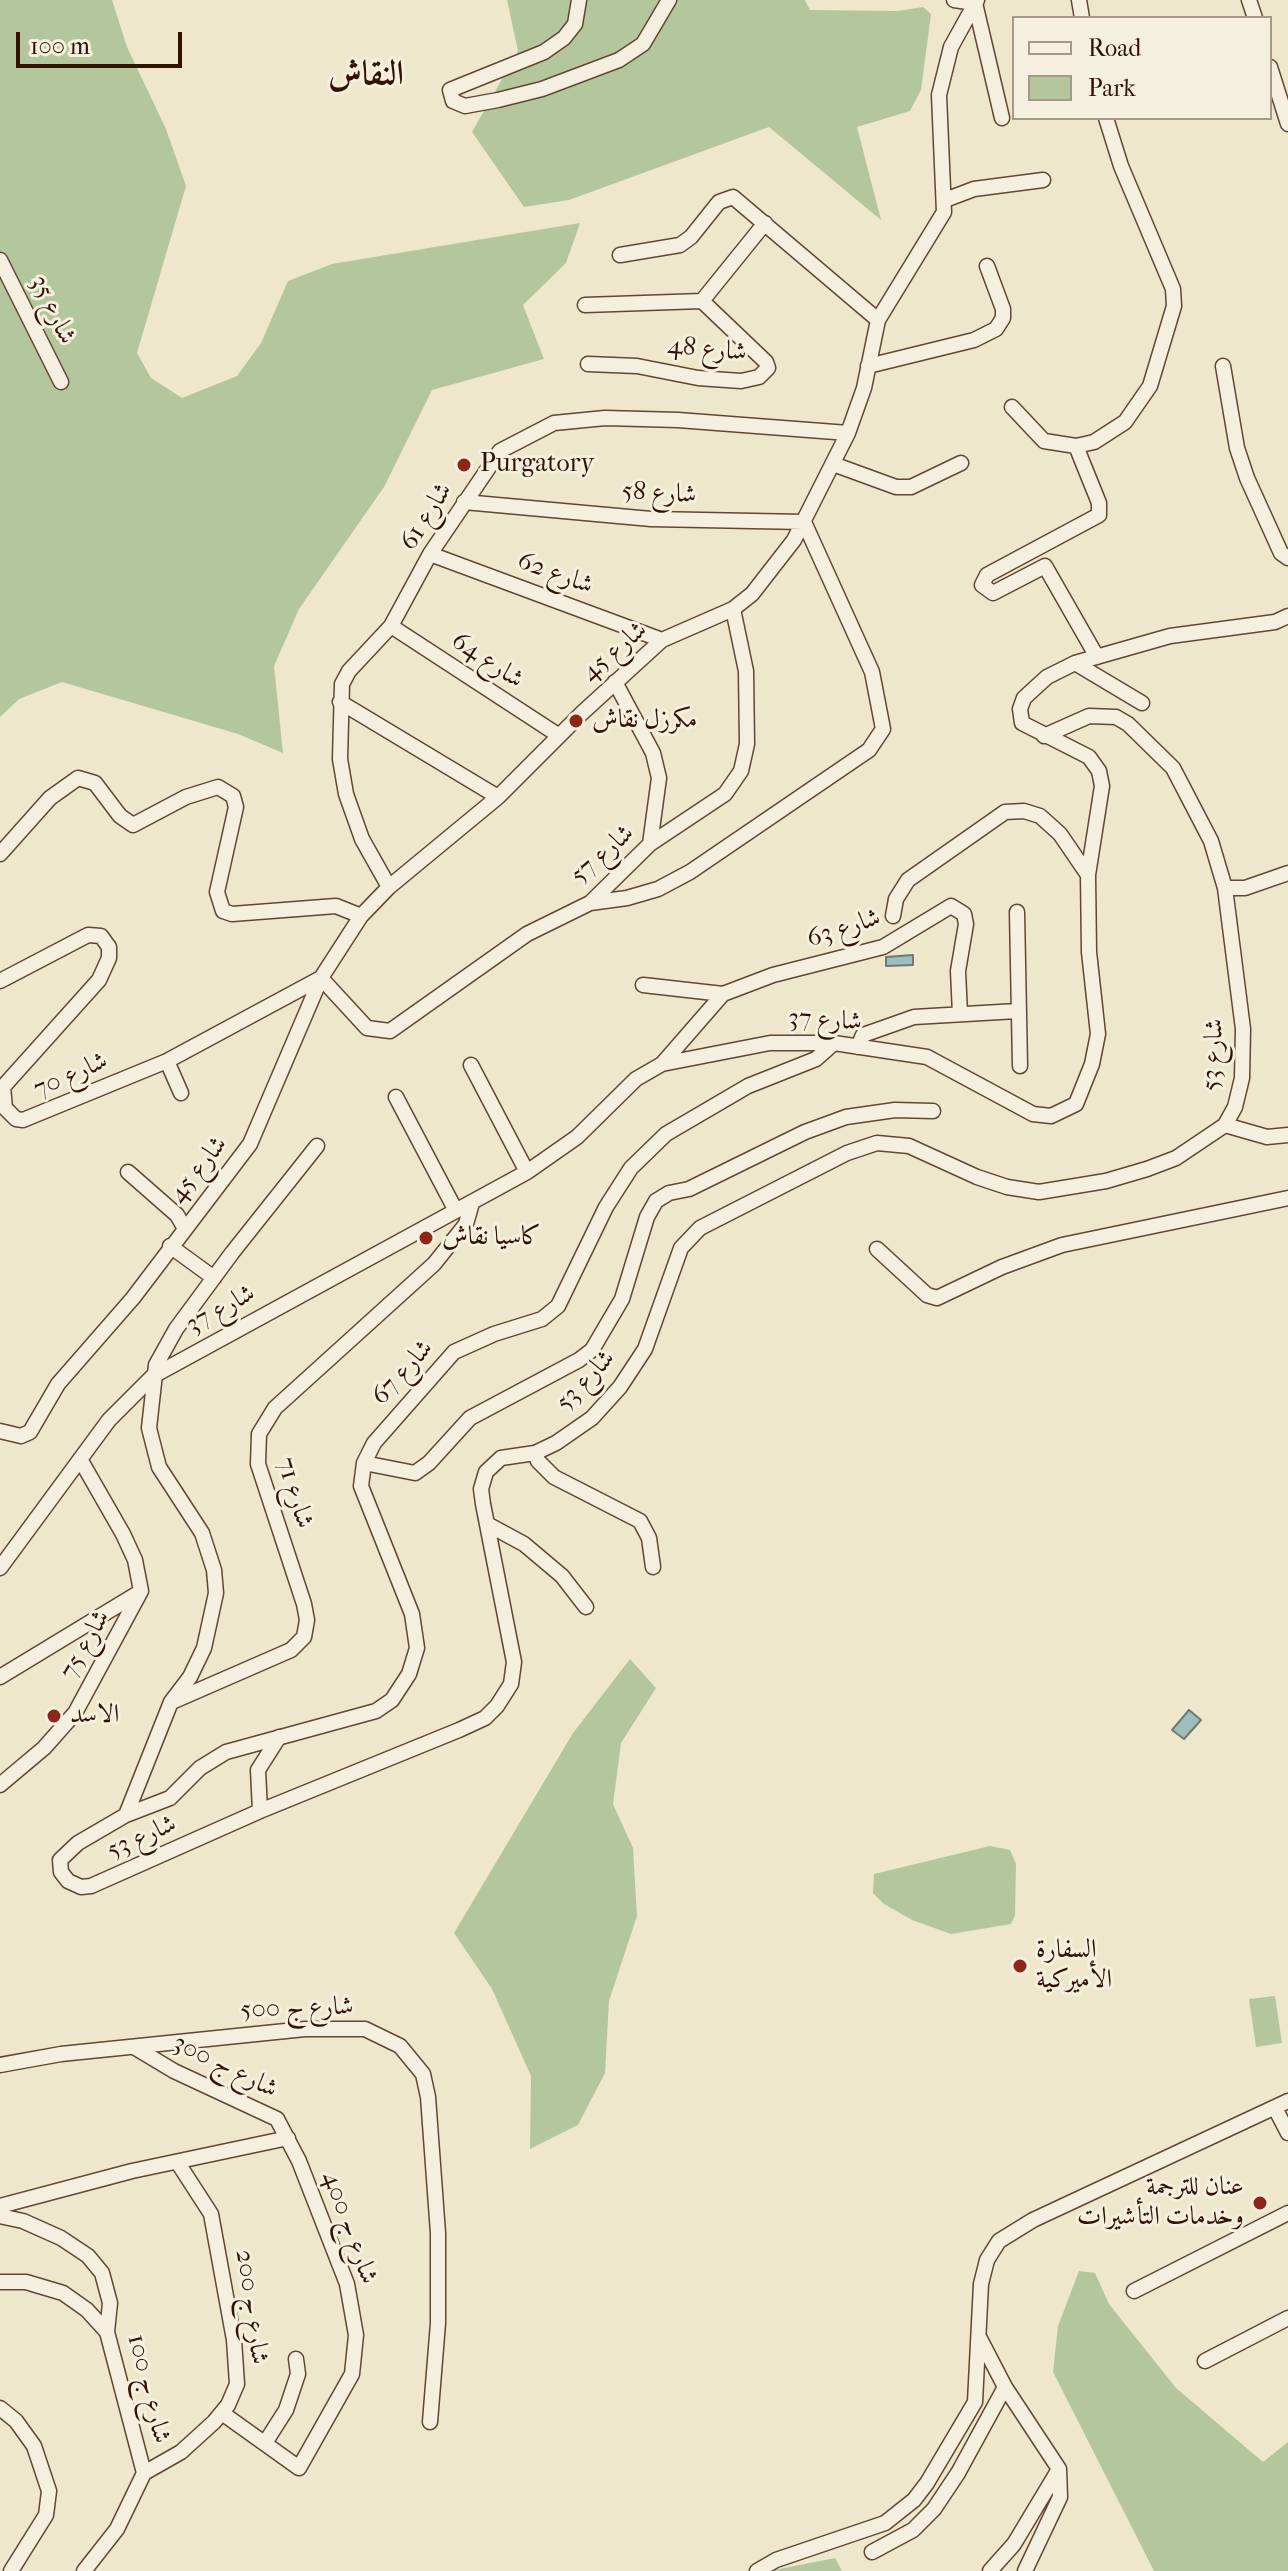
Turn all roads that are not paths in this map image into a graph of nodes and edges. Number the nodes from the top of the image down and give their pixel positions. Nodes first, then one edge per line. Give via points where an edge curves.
1 (579, 0) edge
2 (669, 0) edge
3 (954, 0) edge
4 (976, 2) edge
5 (1272, 73) edge
6 (1002, 118) dead end
7 (1107, 120) edge
8 (1288, 124) edge
9 (1043, 180) dead end
10 (945, 200) junction
11 (765, 223) junction
12 (620, 255) dead end
13 (0, 260) edge
14 (987, 266) dead end
15 (702, 301) junction
16 (585, 305) dead end
17 (878, 320) junction
18 (588, 364) dead end
19 (868, 366) junction
20 (1223, 366) dead end
21 (61, 382) dead end
22 (1012, 407) dead end
23 (848, 433) junction
24 (1076, 446) junction
25 (961, 463) dead end
26 (833, 464) junction
27 (464, 502) junction
28 (804, 522) junction
29 (430, 554) junction
30 (1288, 558) edge
31 (733, 609) junction
32 (1288, 616) edge
33 (391, 626) junction
34 (662, 640) junction
35 (1097, 657) junction
36 (1075, 663) junction
37 (615, 682) junction
38 (340, 702) junction
39 (1142, 703) dead end
40 (558, 735) junction
41 (1044, 736) junction
42 (498, 797) junction
43 (650, 844) junction
44 (0, 854) edge
45 (1288, 873) edge
46 (1088, 875) junction
47 (389, 887) junction
48 (1225, 888) junction
49 (590, 903) junction
50 (1017, 912) dead end
51 (361, 916) junction
52 (893, 916) dead end
53 (321, 978) junction
54 (0, 981) edge
55 (643, 985) dead end
56 (723, 994) junction
57 (1017, 1011) junction
58 (960, 1014) junction
59 (834, 1043) junction
60 (858, 1047) junction
61 (167, 1061) junction
62 (662, 1064) junction
63 (471, 1065) dead end
64 (1020, 1066) dead end
65 (181, 1093) dead end
66 (396, 1097) dead end
67 (933, 1111) dead end
68 (1225, 1125) junction
69 (1288, 1135) edge
70 (317, 1146) dead end
71 (128, 1172) dead end
72 (527, 1172) junction
73 (1288, 1198) edge
74 (472, 1203) junction
75 (456, 1211) junction
76 (184, 1227) junction
77 (170, 1246) junction
78 (877, 1249) dead end
79 (214, 1278) junction
80 (153, 1376) junction
81 (0, 1431) edge
82 (535, 1453) junction
83 (80, 1459) junction
84 (364, 1463) junction
85 (487, 1524) junction
86 (653, 1567) dead end
87 (0, 1568) edge
88 (141, 1591) junction
89 (586, 1607) dead end
90 (0, 1677) edge
91 (171, 1702) junction
92 (279, 1737) junction
93 (0, 1785) edge
94 (260, 1811) junction
95 (126, 1815) junction
96 (134, 2047) junction
97 (0, 2065) edge
98 (1282, 2104) edge
99 (1288, 2133) edge
100 (288, 2138) junction
101 (178, 2163) junction
102 (0, 2206) edge
103 (1288, 2213) edge
104 (0, 2216) edge
105 (0, 2282) edge
106 (1134, 2291) dead end
107 (1288, 2318) edge
108 (107, 2332) junction
109 (977, 2334) junction
110 (296, 2359) dead end
111 (1205, 2361) dead end
112 (1005, 2387) junction
113 (0, 2408) edge
114 (222, 2413) junction
115 (430, 2422) dead end
116 (265, 2443) junction
117 (1059, 2469) junction
118 (144, 2473) junction
119 (872, 2552) dead end
120 (762, 2569) edge
121 (11, 2571) edge
122 (84, 2571) edge
123 (990, 2571) edge
124 (1025, 2571) edge

1 - 2 street via 575,24 564,38 544,52 450,90 453,101 465,106 498,100 619,60 643,44
3 - 4 street
4 - 6 street
4 - 10 street, شارع 45 via 948,56 939,95
5 - 8 street
7 - 24 street via 1171,280 1174,306 1144,399 1107,435
9 - 10 street via 974,189
10 - 17 street, شارع 45 via 940,222
11 - 12 street via 727,197 680,245
11 - 15 street, شارع 48
11 - 17 street
13 - 21 street, شارع 35
14 - 19 street via 1003,309 996,329 974,340
15 - 16 street
15 - 18 street, شارع 48 via 766,362 768,368 759,377 698,378 637,366
17 - 19 street, شارع 45
19 - 23 street, شارع 45
20 - 30 street via 1247,478
22 - 24 street via 1044,441
23 - 26 street, شارع 45
23 - 27 street, شارع 61 via 678,420 554,423 500,451
24 - 35 street via 1099,515 982,582 993,593 1045,566
25 - 26 street via 911,487 896,487
26 - 28 street, شارع 45
27 - 28 street, شارع 58 via 651,519
27 - 29 street, شارع 61
28 - 31 street, شارع 45 via 766,578
28 - 49 street via 872,672 883,716 878,741 690,872 658,889
29 - 33 street, شارع 61
29 - 34 street, شارع 62
31 - 34 street, شارع 45
31 - 43 street, شارع 57 via 746,671 747,744 741,771 725,794
32 - 35 street, شارع 37 via 1170,636
33 - 38 street, شارع 61 via 349,671
33 - 40 street, شارع 64
34 - 37 street, شارع 45
35 - 36 street, شارع 37
36 - 39 street
36 - 41 street, شارع 37 via 1047,677 1024,698 1022,723
37 - 40 street, شارع 45
37 - 43 street via 653,753 659,778
38 - 42 street
38 - 47 street, شارع 61 via 346,794 362,839
40 - 42 street, شارع 45
41 - 46 street, شارع 37 via 1089,757 1099,771 1098,824
41 - 48 street, شارع 53 via 1089,716 1116,717 1128,724 1173,768 1192,799
42 - 47 street, شارع 45
43 - 49 street, شارع 57
44 - 51 street via 50,798 78,778 95,783 133,825 218,787 233,796 236,807 217,892 223,911 242,914 315,905
45 - 48 street via 1245,888
46 - 52 street via 1060,834 1040,816 1005,812 908,880
46 - 60 street, شارع 37 via 1098,1034 1076,1104 1051,1116 1033,1114 927,1057
47 - 51 street, شارع 45
48 - 68 street, شارع 53 via 1243,1029 1242,1078
49 - 53 street, شارع 57 via 527,934 390,1031 367,1028
50 - 57 street
51 - 53 street, شارع 45
53 - 61 street, شارع 70
53 - 76 street, شارع 45 via 250,1144
54 - 61 street, شارع 70 via 88,935 101,936 109,947 106,969 87,997 3,1087 5,1108 16,1119 38,1117
55 - 56 street
56 - 58 street, شارع 63 via 773,975 883,947 951,906 964,914 966,924 958,971
56 - 62 street, شارع 63
57 - 58 street
57 - 64 street
58 - 60 street via 896,1021 863,1035
59 - 60 street, شارع 37
59 - 62 street, شارع 37 via 770,1043
59 - 84 street, شارع 67 via 816,1059 748,1086 666,1134 631,1168 614,1194 558,1306 542,1319 454,1352 381,1434
61 - 65 street
62 - 72 street, شارع 37 via 636,1079 577,1137
63 - 72 street
66 - 75 street
67 - 84 street via 846,1117 656,1201 622,1299 592,1350 470,1418 415,1473
68 - 69 street via 1267,1137
68 - 82 street, شارع 53 via 1176,1158 1147,1169 1039,1192 977,1177 909,1146 877,1143 847,1153 700,1228 681,1248 645,1349 620,1387 592,1418
70 - 79 street
71 - 76 street
72 - 74 street, شارع 37
73 - 78 street via 1062,1245 937,1298 927,1295
74 - 75 street, شارع 37
74 - 91 street, شارع 71 via 466,1224 434,1264 275,1408 259,1434 258,1464 304,1604 304,1637 291,1650
75 - 80 street, شارع 37
76 - 77 street, شارع 45
77 - 79 street
77 - 81 street, شارع 45 via 133,1298 58,1384 30,1432 21,1436
79 - 80 street via 166,1346
80 - 83 street, شارع 37 via 123,1403
80 - 91 street, شارع 53 via 149,1428 159,1467 202,1533 216,1580 204,1648
82 - 85 street, شارع 53 via 506,1456 486,1472 481,1489
82 - 86 street via 554,1477 640,1521 649,1538
83 - 87 street, شارع 37
83 - 88 street, شارع 75 via 123,1534
84 - 92 street via 361,1486 412,1614 415,1658 386,1706
85 - 89 street via 524,1544 572,1585
85 - 94 street, شارع 53 via 514,1662 502,1701 485,1718 459,1730
88 - 90 street, شارع 75
88 - 93 street, شارع 75 via 75,1713
91 - 95 street, شارع 53
92 - 94 street via 258,1770
92 - 95 street via 226,1752 164,1802
94 - 95 street, شارع 53 via 91,1886 68,1881 60,1866 65,1852
96 - 97 street, شارع ج 500
96 - 100 street, شارع ج 300 via 271,2114
96 - 115 street, شارع ج 500 via 347,2028 381,2035 413,2059 427,2084 438,2233
98 - 99 street
98 - 109 street via 1009,2233 992,2250 984,2270
100 - 101 street
100 - 116 street, شارع ج 400 via 347,2284 357,2349 345,2389 299,2468
101 - 102 street
101 - 114 street, شارع ج 200 via 208,2207 215,2228 238,2373
103 - 106 street
104 - 108 street, شارع ج 100 via 43,2228 95,2263 109,2293
105 - 108 street via 26,2282 63,2293
107 - 111 street
108 - 118 street, شارع ج 100
109 - 112 street
109 - 120 street via 975,2402 927,2483 894,2517
110 - 116 street via 298,2374 286,2410
112 - 117 street
112 - 119 street via 934,2509 913,2530
113 - 121 street via 34,2446 49,2491 46,2515
114 - 116 street
114 - 118 street, شارع ج 200 via 181,2452
117 - 123 street via 1014,2544
117 - 124 street via 1057,2507
118 - 122 street, شارع ج 100 via 117,2529

